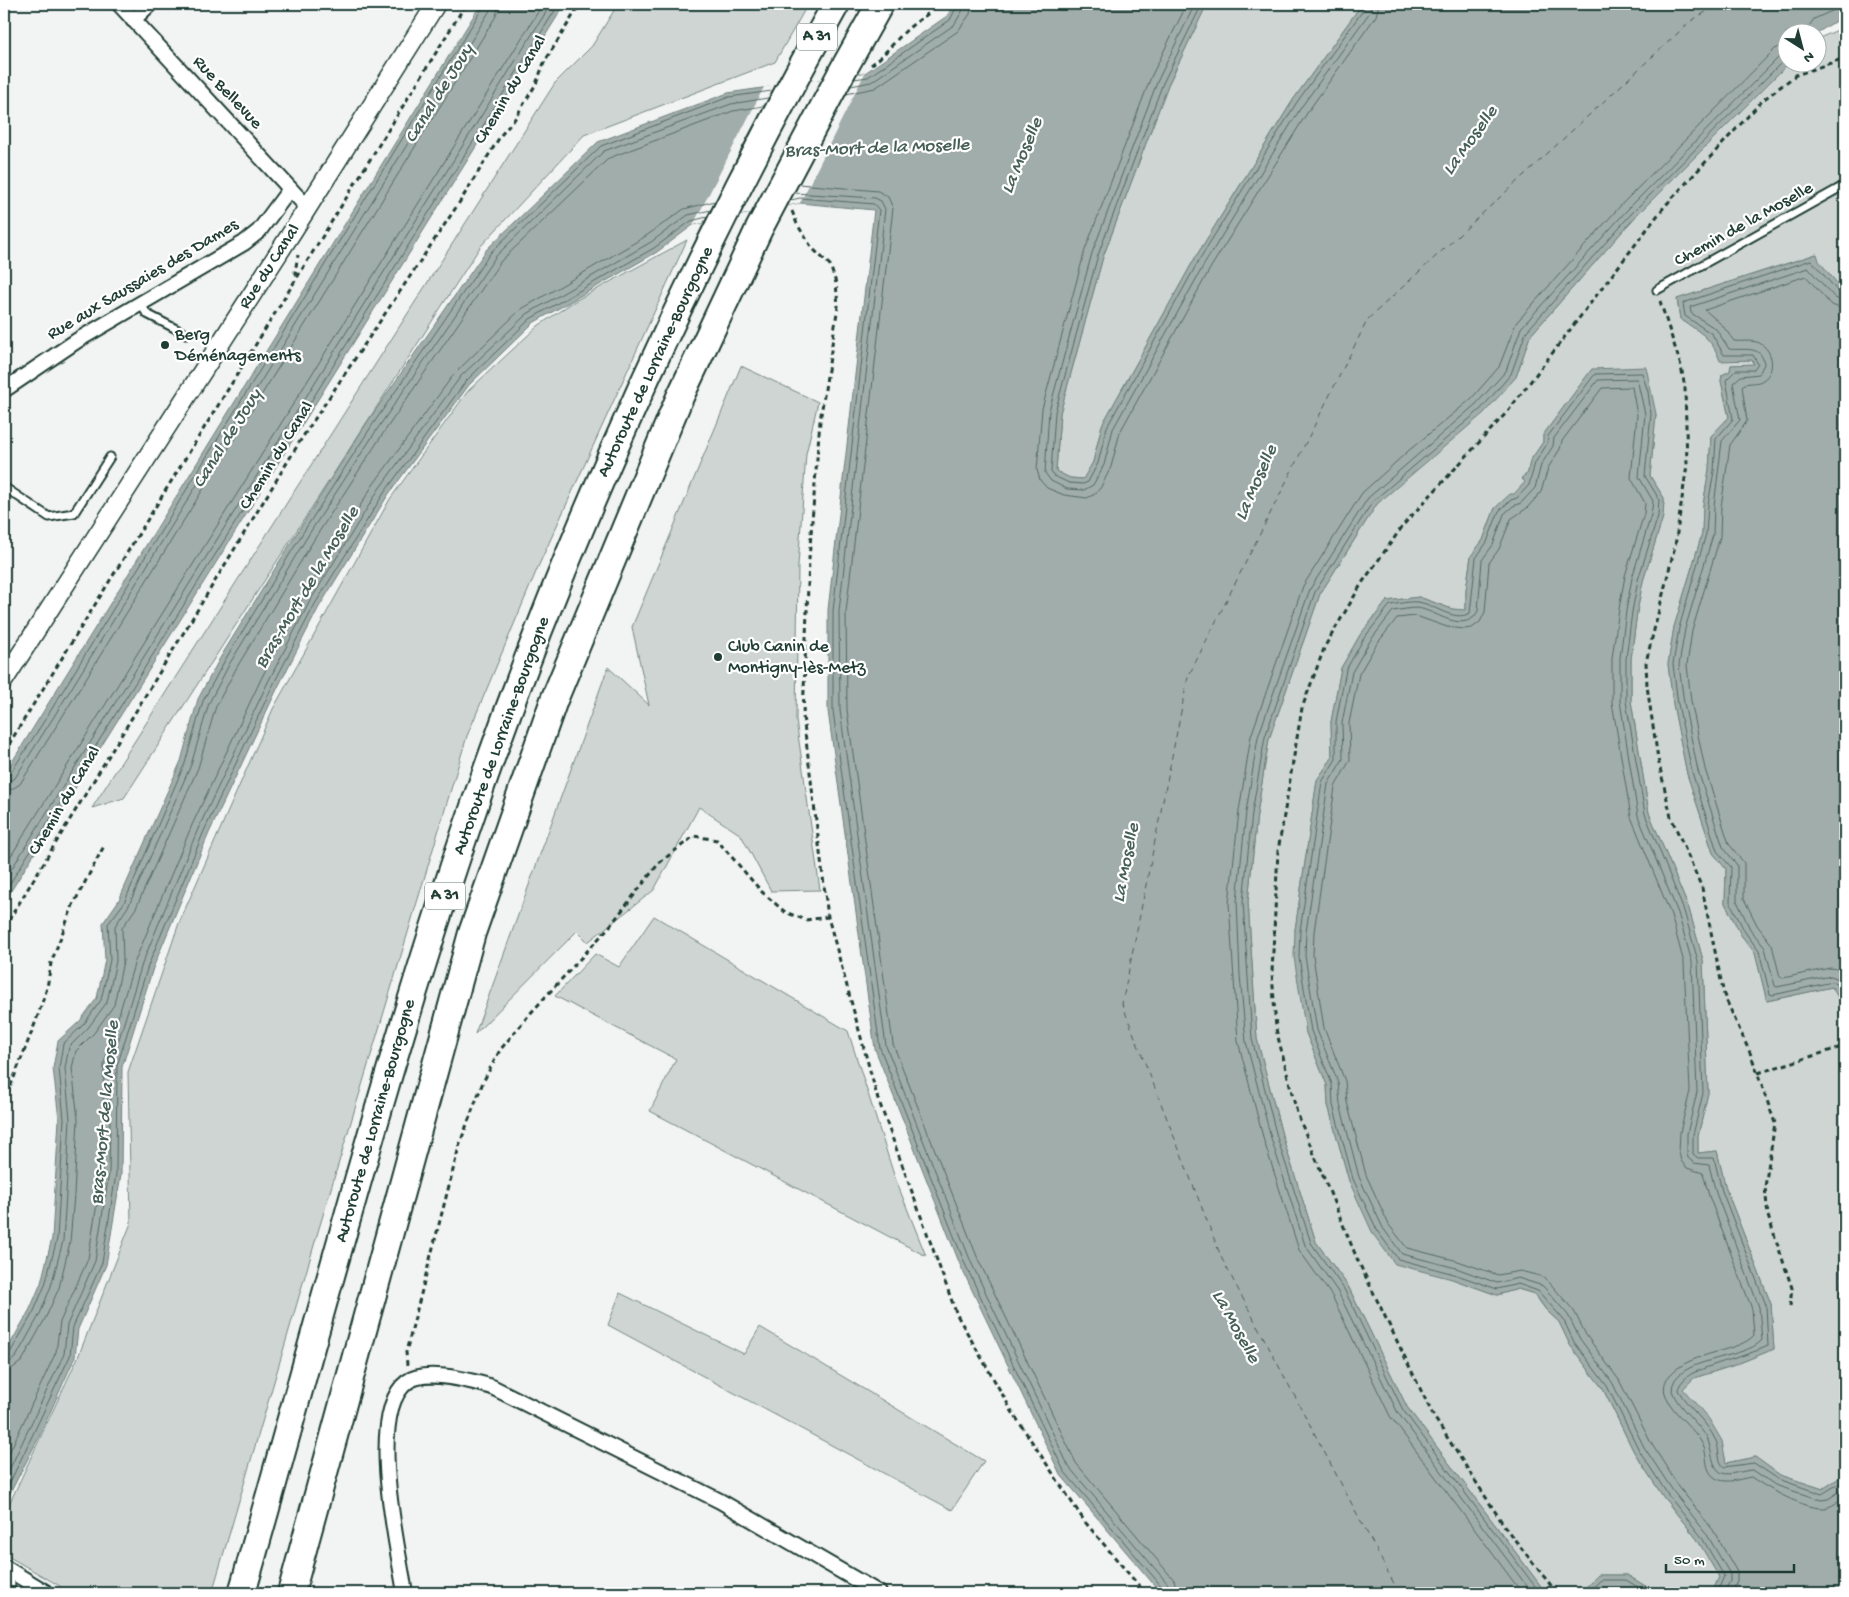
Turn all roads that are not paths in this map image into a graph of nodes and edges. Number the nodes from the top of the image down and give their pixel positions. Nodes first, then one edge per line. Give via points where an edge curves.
1 (119, 4) edge
2 (150, 4) edge
3 (436, 4) edge
4 (836, 4) edge
5 (880, 4) edge
6 (133, 20) junction
7 (1845, 185) edge
8 (290, 189) junction
9 (308, 208) junction
10 (1657, 290) road end
11 (140, 303) junction
12 (186, 334) dead end
13 (4, 390) edge
14 (110, 457) dead end
15 (4, 488) edge
16 (4, 680) edge
17 (5, 1578) edge
18 (47, 1593) edge
19 (242, 1593) edge
20 (291, 1593) edge
21 (405, 1593) edge
22 (879, 1593) edge

1 - 6 street, Rue Bellevue
2 - 6 street
3 - 9 street, Rue du Canal
4 - 19 highway, Autoroute de Lorraine-Bourgogne / A 31 via 719,224 655,358 583,522 517,691 467,827 414,990
5 - 20 highway, Autoroute de Lorraine-Bourgogne / A 31 via 854,70 759,230 679,399 554,700 472,933
6 - 8 street, Rue Bellevue
7 - 10 lane, Chemin de la Moselle
8 - 9 street, Rue Bellevue
8 - 11 street, Rue aux Saussaies des Dames via 259,231 244,243
9 - 16 street, Rue du Canal
11 - 12 lane via 147,314
11 - 13 street, Rue aux Saussaies des Dames
14 - 15 lane via 74,513 49,517
17 - 18 street
21 - 22 street via 386,1470 386,1434 394,1396 408,1381 426,1377 455,1377 492,1387 720,1501

